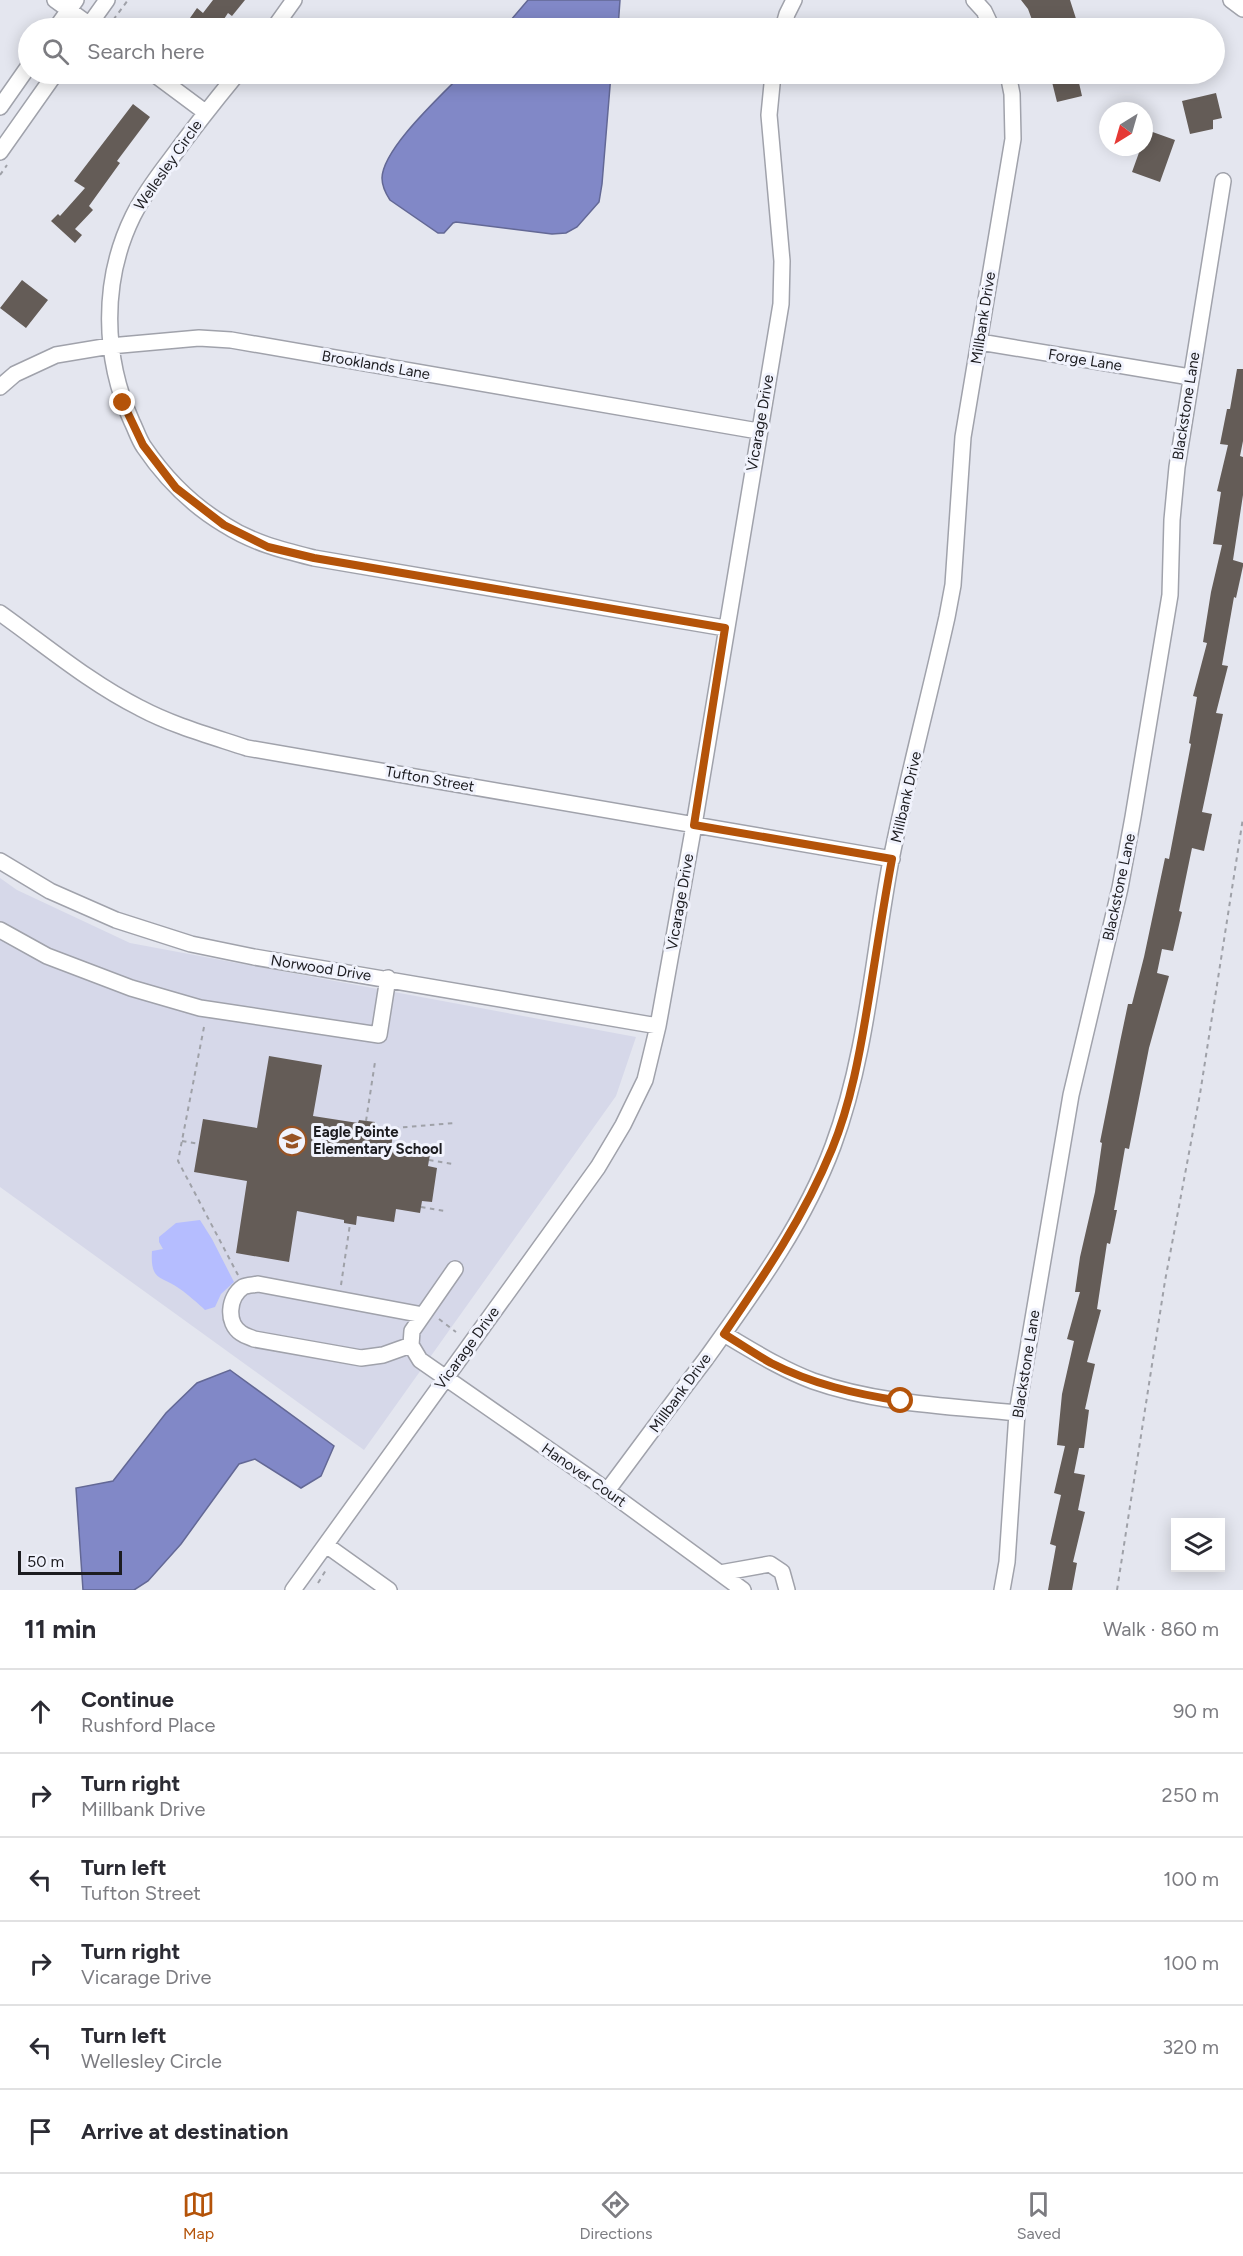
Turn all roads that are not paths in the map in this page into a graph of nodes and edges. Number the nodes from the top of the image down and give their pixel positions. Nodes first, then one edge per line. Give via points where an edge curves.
1 (55, 0) edge
2 (107, 0) edge
3 (294, 0) edge
4 (794, 0) edge
5 (974, 0) edge
6 (1231, 0) edge
7 (72, 5) edge
8 (1243, 9) edge
9 (63, 18) edge
10 (83, 18) edge
11 (96, 18) edge
12 (281, 18) edge
13 (786, 18) edge
14 (987, 18) edge
15 (18, 81) edge
16 (48, 84) edge
17 (167, 84) edge
18 (229, 84) edge
19 (772, 84) edge
20 (1010, 84) edge
21 (0, 107) edge
22 (205, 112) junction
23 (0, 152) edge
24 (1223, 182) dead end
25 (980, 342) junction
26 (110, 346) junction
27 (1190, 377) junction
28 (0, 387) edge
29 (758, 431) junction
30 (0, 613) edge
31 (725, 628) junction
32 (694, 825) junction
33 (892, 859) junction
34 (0, 861) edge
35 (0, 930) edge
36 (388, 978) junction
37 (658, 1026) junction
38 (455, 1269) dead end
39 (430, 1316) junction
40 (724, 1334) junction
41 (411, 1345) junction
42 (446, 1379) junction
43 (1017, 1413) junction
44 (608, 1491) junction
45 (326, 1545) junction
46 (720, 1573) junction
47 (293, 1590) edge
48 (389, 1590) edge
49 (743, 1590) edge
50 (787, 1590) edge
51 (1002, 1590) edge

1 - 7 street
2 - 11 street
3 - 12 street
4 - 13 street
5 - 14 street
6 - 8 street
7 - 9 street
7 - 10 street
15 - 21 street
16 - 23 street
17 - 22 street
18 - 22 street, Wellesley Circle
19 - 29 street, Vicarage Drive via 769,115 782,261 781,304
20 - 25 street, Millbank Drive via 1013,139
22 - 26 street, Wellesley Circle via 133,216 117,259 109,298
24 - 27 street, Blackstone Lane
25 - 27 street, Forge Lane
25 - 33 street, Millbank Drive via 963,437 953,585
26 - 28 street, Brooklands Lane via 56,355 15,374
26 - 29 street, Brooklands Lane via 199,338 231,340
26 - 31 street, Wellesley Circle via 123,403 143,445 176,488 224,525 268,547
27 - 43 street, Blackstone Lane via 1172,520 1170,595 1137,794 1120,888 1071,1095
29 - 31 street, Vicarage Drive
30 - 32 street, Tufton Street via 139,708 247,748
31 - 32 street, Vicarage Drive
32 - 33 street, Tufton Street
32 - 37 street, Vicarage Drive
33 - 40 street, Millbank Drive via 861,1045 833,1147 777,1256
34 - 36 street, Norwood Drive via 50,891 116,920 191,944
35 - 36 street via 47,956 131,988 200,1008 379,1035
36 - 37 street, Norwood Drive
37 - 42 street, Vicarage Drive via 645,1080 598,1167
38 - 39 street
39 - 41 street via 412,1330
39 - 41 street via 258,1284 243,1287 233,1299 230,1312 231,1322 239,1333 254,1339 361,1358
40 - 43 street via 772,1363 853,1393
40 - 44 street, Millbank Drive
41 - 42 street, Hanover Court via 420,1360
42 - 44 street, Hanover Court
42 - 45 street, Vicarage Drive
43 - 51 street, Blackstone Lane
44 - 46 street, Hanover Court
45 - 47 street, Vicarage Drive
45 - 48 street
46 - 49 street, Hanover Court
46 - 50 street via 770,1564 782,1572

